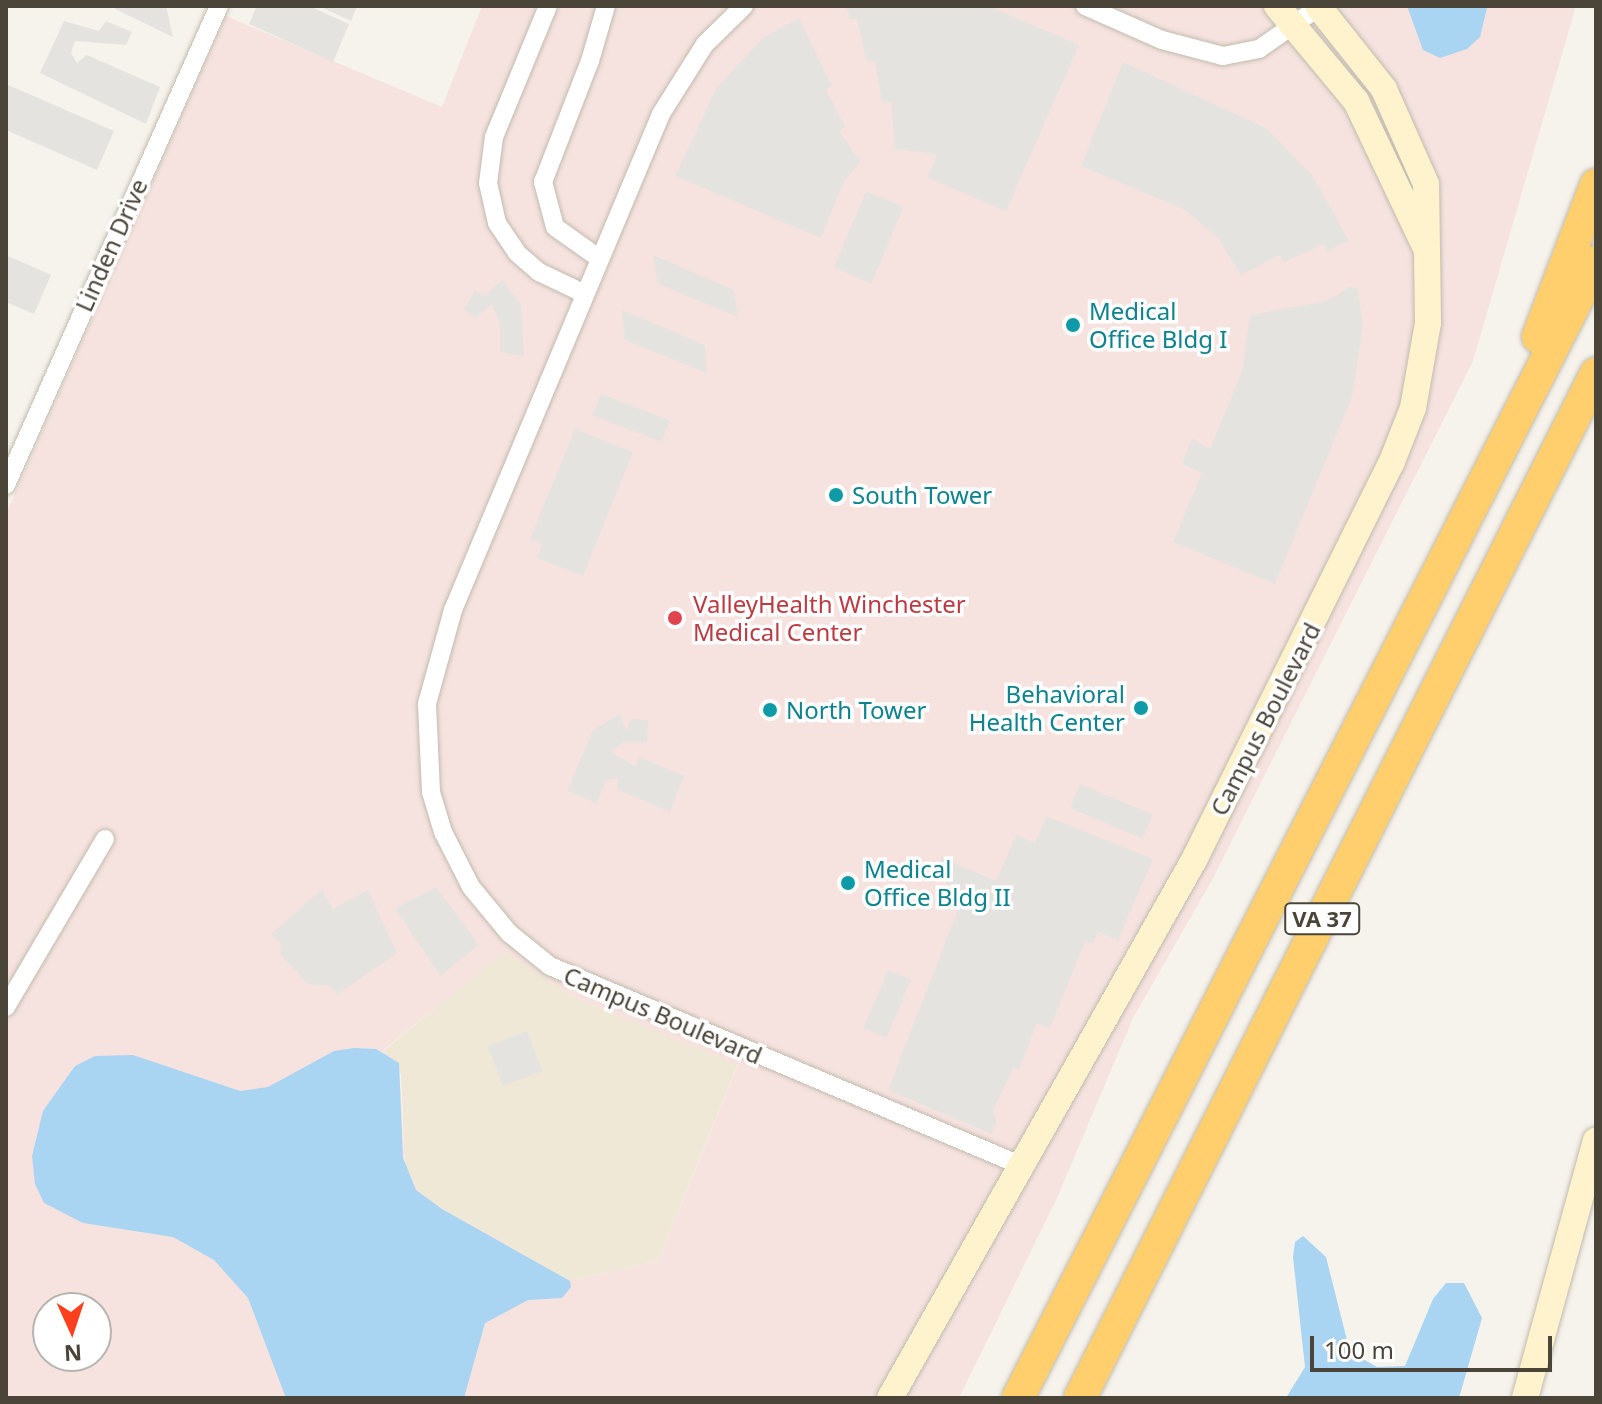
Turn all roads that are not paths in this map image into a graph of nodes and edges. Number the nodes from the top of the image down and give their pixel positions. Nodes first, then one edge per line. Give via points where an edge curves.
1 (219, 6) edge
2 (548, 6) edge
3 (606, 6) edge
4 (744, 6) edge
5 (1085, 6) edge
6 (1277, 6) edge
7 (1318, 7) edge
8 (1295, 27) junction
9 (1596, 185) edge
10 (1425, 246) junction
11 (600, 259) junction
12 (1596, 262) edge
13 (585, 294) junction
14 (1596, 374) edge
15 (1596, 382) edge
16 (1565, 439) junction
17 (6, 485) edge
18 (1461, 521) junction
19 (105, 839) dead end
20 (6, 1007) edge
21 (1596, 1141) edge
22 (1020, 1165) junction
23 (890, 1398) edge
24 (1018, 1398) edge
25 (1080, 1398) edge
26 (1525, 1398) edge

1 - 17 street, Linden Drive
2 - 13 street via 494,137 488,183 497,223 517,253 539,272
3 - 11 street via 543,182 555,227
4 - 11 street, Campus Boulevard via 682,76
5 - 8 street, Campus Boulevard via 1212,55 1259,49
6 - 8 street, Campus Boulevard
7 - 8 street, Campus Boulevard
7 - 10 street, Campus Boulevard via 1370,70 1402,121 1426,184
8 - 10 street, Campus Boulevard via 1356,101
9 - 18 highway
10 - 22 street, Campus Boulevard via 1429,304 1424,360 1391,464 1194,860
11 - 13 street, Campus Boulevard
12 - 18 highway, VA 37
13 - 22 street, Campus Boulevard via 454,608 432,676 426,719 428,775 457,864 509,933 568,976
14 - 16 highway, VA 37
15 - 16 highway
16 - 25 highway, VA 37
18 - 24 highway, VA 37
19 - 20 street
21 - 26 street
22 - 23 street, Campus Boulevard

